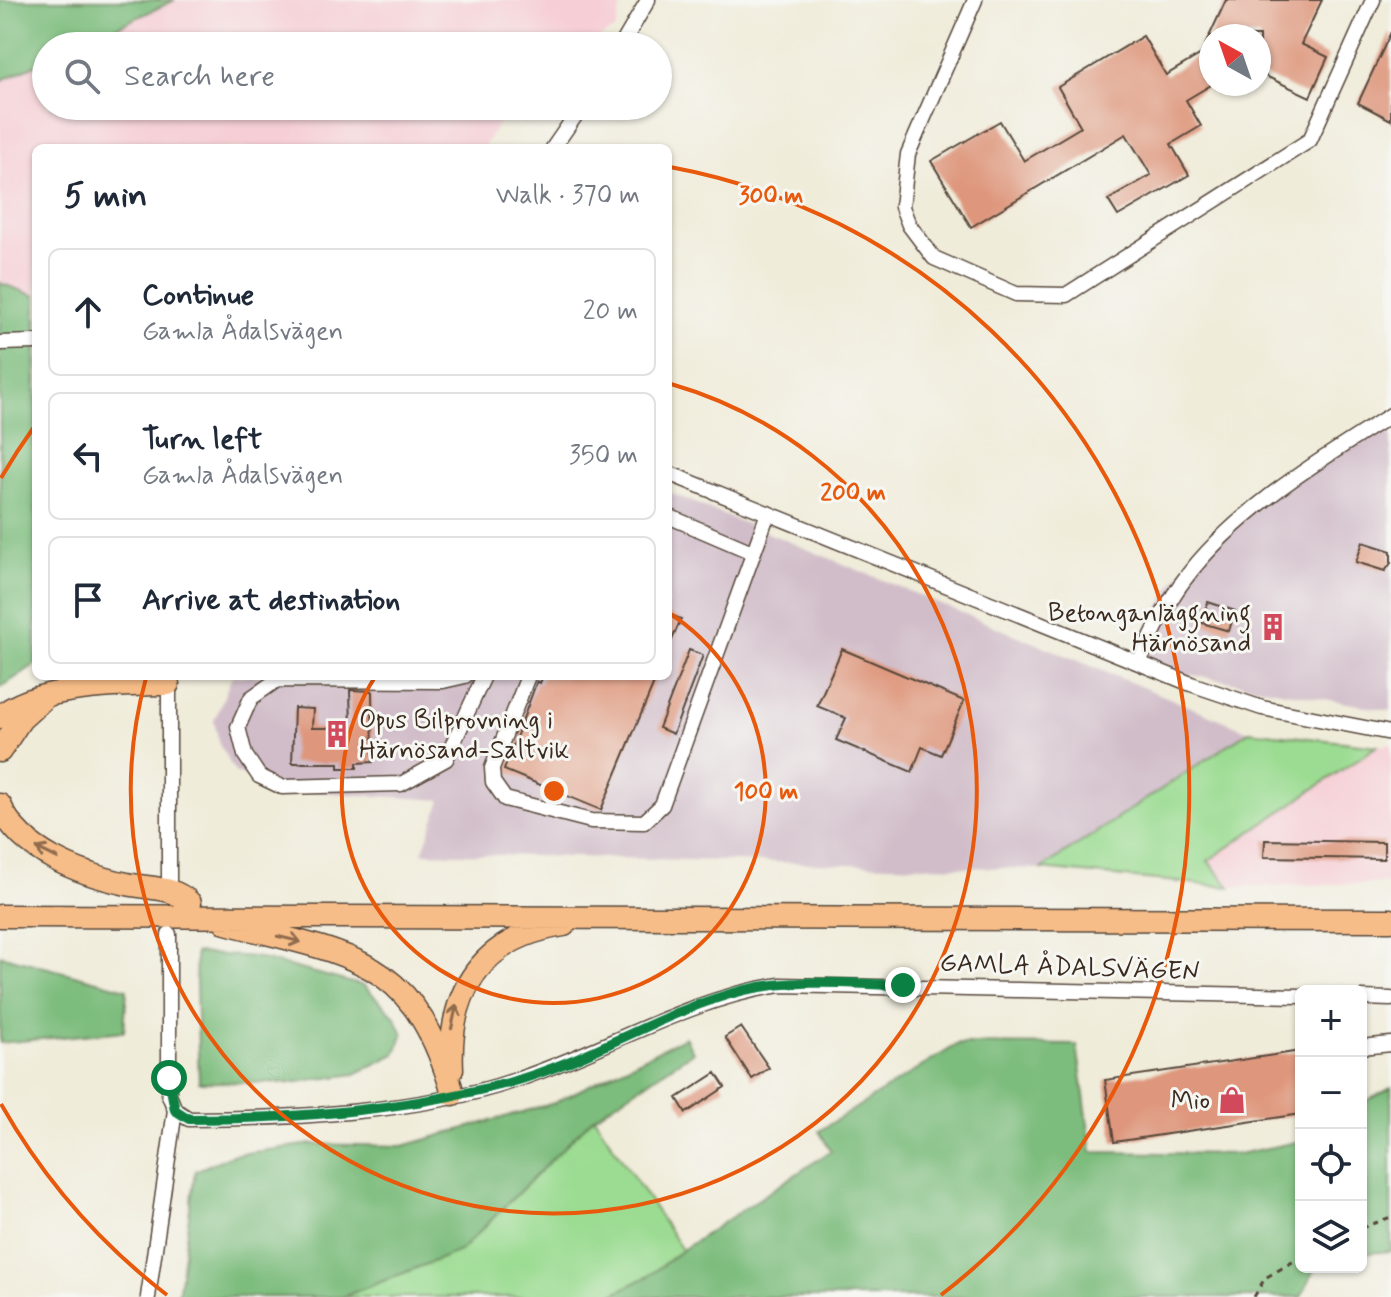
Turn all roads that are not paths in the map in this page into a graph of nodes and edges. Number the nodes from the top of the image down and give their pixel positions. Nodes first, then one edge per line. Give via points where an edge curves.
1 (648, 0) edge
2 (975, 0) edge
3 (1373, 0) edge
4 (629, 32) edge
5 (572, 120) edge
6 (556, 144) edge
7 (32, 342) edge
8 (0, 343) edge
9 (1391, 415) edge
10 (672, 475) edge
11 (768, 513) junction
12 (672, 518) edge
13 (752, 552) junction
14 (1139, 662) junction
15 (168, 680) edge
16 (277, 680) edge
17 (277, 680) edge
18 (447, 680) edge
19 (482, 680) edge
20 (526, 680) edge
21 (47, 696) junction
22 (0, 717) edge
23 (1391, 733) edge
24 (0, 751) edge
25 (0, 805) edge
26 (169, 882) dead end
27 (0, 902) edge
28 (1391, 908) edge
29 (188, 909) junction
30 (0, 916) edge
31 (580, 916) junction
32 (1391, 920) edge
33 (169, 934) dead end
34 (1295, 996) edge
35 (1367, 998) edge
36 (1391, 999) edge
37 (1391, 1044) edge
38 (1367, 1046) edge
39 (453, 1094) junction
40 (175, 1110) junction
41 (148, 1297) edge

1 - 4 street
2 - 3 street via 908,154 902,207 934,258 1016,294 1066,295 1310,140
5 - 6 street
7 - 8 street
9 - 14 street via 1292,482 1211,549 1169,602
10 - 11 street
11 - 13 street
11 - 14 street
12 - 13 street
13 - 20 street via 662,805 644,822 591,821 505,799 493,782 492,768
14 - 23 street via 1262,708
15 - 21 highway
15 - 26 street
16 - 19 street via 251,698 238,727 245,755 259,776 282,787 401,784 446,759
17 - 18 street
21 - 22 highway via 23,700
21 - 24 highway via 21,719
29 -> 25 highway via 180,892 124,884 37,849 10,824
27 - 29 highway
28 - 29 highway
29 - 30 highway
29 - 31 highway
29 -> 39 highway via 310,944 379,972 403,990 424,1018
31 - 32 highway
39 -> 31 highway via 453,1018 470,978 512,941
33 - 40 street via 169,1078
34 - 39 street, GAMLA ÅDALSVÄGEN via 780,985 689,1009 510,1082
35 - 36 street
37 - 38 street
39 - 40 street, GAMLA ÅDALSVÄGEN via 393,1107 227,1118 189,1119
40 - 41 street

